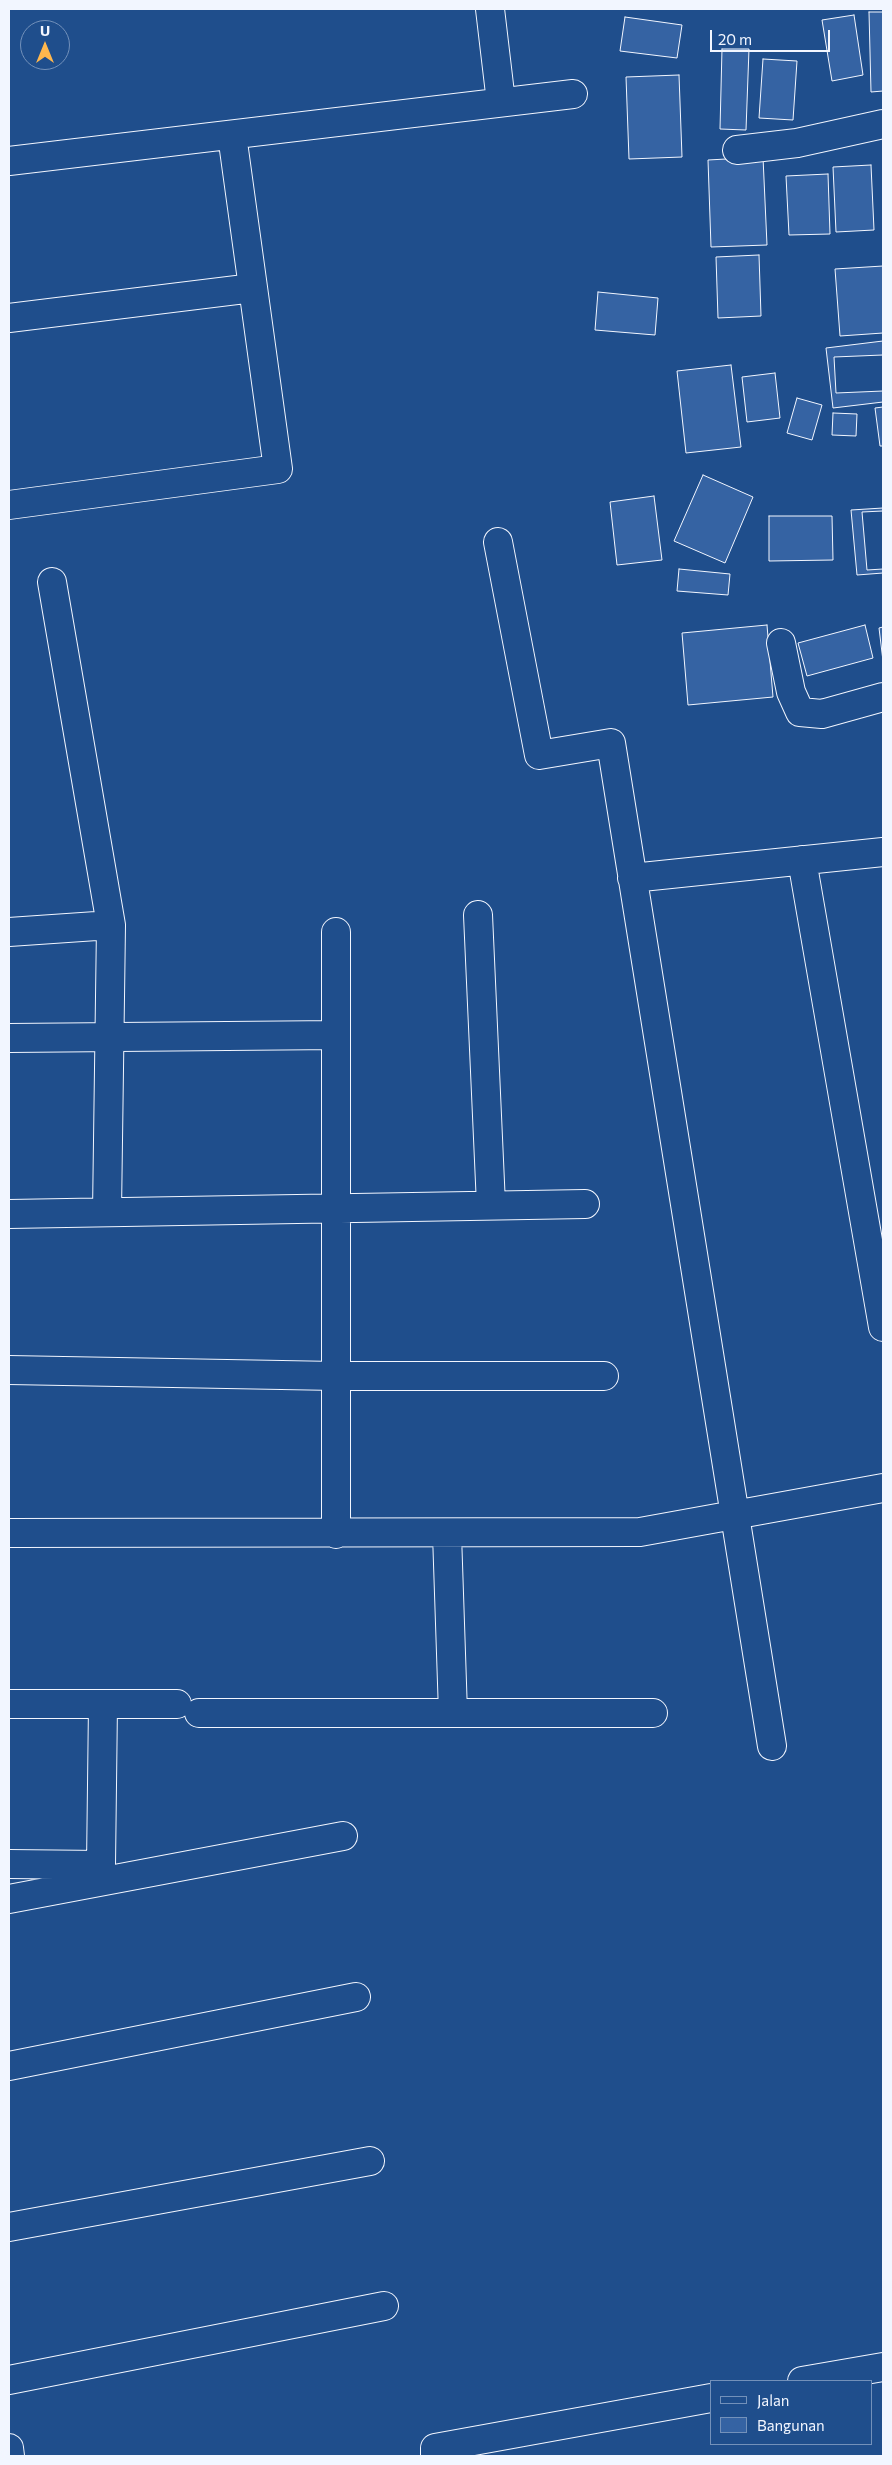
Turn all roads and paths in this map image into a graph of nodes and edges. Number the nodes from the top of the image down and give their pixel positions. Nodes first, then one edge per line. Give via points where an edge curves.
1 (490, 9) edge
2 (573, 94) dead end
3 (501, 102) junction
4 (883, 124) edge
5 (232, 135) junction
6 (737, 150) dead end
7 (9, 161) edge
8 (253, 288) junction
9 (9, 318) edge
10 (9, 505) edge
11 (498, 542) dead end
12 (52, 582) dead end
13 (781, 643) dead end
14 (883, 697) edge
15 (883, 852) edge
16 (802, 860) junction
17 (632, 878) junction
18 (478, 915) dead end
19 (111, 925) junction
20 (9, 932) edge
21 (336, 932) dead end
22 (336, 1035) junction
23 (109, 1037) junction
24 (9, 1038) edge
25 (585, 1204) dead end
26 (491, 1206) junction
27 (336, 1208) junction
28 (107, 1212) junction
29 (9, 1214) edge
30 (883, 1327) edge
31 (9, 1370) edge
32 (336, 1376) junction
33 (604, 1376) dead end
34 (883, 1488) edge
35 (735, 1515) junction
36 (9, 1533) edge
37 (336, 1534) junction
38 (447, 1534) junction
39 (9, 1704) edge
40 (103, 1704) junction
41 (453, 1713) junction
42 (653, 1713) dead end
43 (772, 1746) dead end
44 (343, 1836) dead end
45 (9, 1864) edge
46 (9, 1899) edge
47 (356, 1997) dead end
48 (9, 2066) edge
49 (370, 2161) dead end
50 (9, 2227) edge
51 (384, 2306) dead end
52 (883, 2367) edge
53 (9, 2380) edge
54 (808, 2380) edge
55 (710, 2398) edge
56 (9, 2448) edge
57 (10, 2456) edge
58 (436, 2456) edge

1 - 3 street
2 - 3 street
3 - 5 street
4 - 6 street via 797,143
5 - 7 street
5 - 8 street
8 - 9 street
8 - 10 street via 278,468
11 - 17 street via 539,754 611,743
12 - 19 street
13 - 14 street via 791,692 800,712 822,714
15 - 16 street
16 - 17 street
16 - 30 street
17 - 35 street
18 - 26 street
19 - 20 street
19 - 23 street
21 - 22 street
22 - 23 street
22 - 27 street
23 - 24 street
23 - 28 street
25 - 26 street
26 - 27 street
27 - 28 street
27 - 32 street
28 - 29 street
31 - 32 street
32 - 33 street
32 - 37 street
34 - 35 street
35 - 38 street via 640,1532
35 - 43 street
36 - 37 street
37 - 38 street
38 - 41 street
39 - 40 street
40 - 41 street
40 - 45 street via 101,1865
41 - 42 street
44 - 46 street
47 - 48 street
49 - 50 street
51 - 53 street
52 - 54 street
55 - 58 street via 435,2448
56 - 57 street

